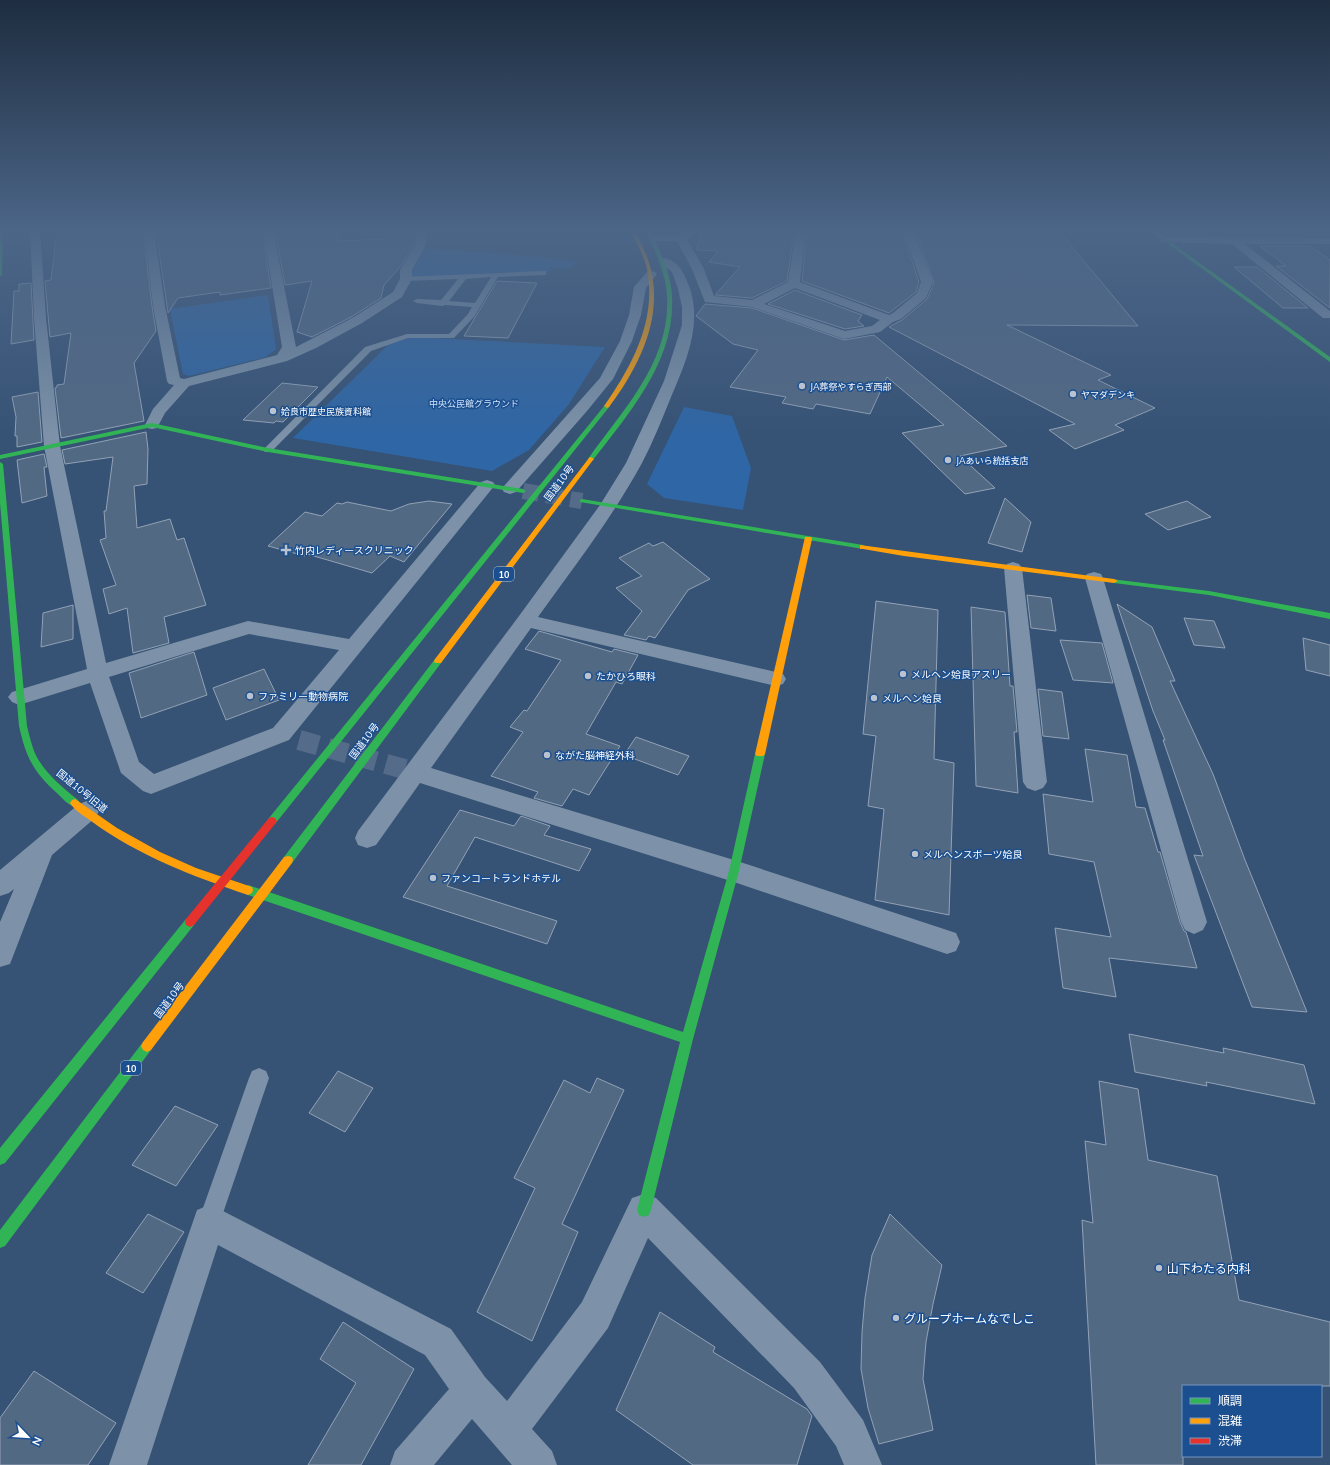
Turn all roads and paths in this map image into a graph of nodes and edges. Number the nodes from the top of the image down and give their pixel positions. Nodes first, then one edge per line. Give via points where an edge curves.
1 (39, 298) edge
2 (158, 298) edge
3 (280, 298) edge
4 (392, 298) edge
5 (446, 298) edge
6 (482, 298) edge
7 (638, 298) edge
8 (652, 298) edge
9 (671, 298) edge
10 (686, 298) edge
11 (709, 298) edge
12 (765, 298) edge
13 (833, 298) edge
14 (918, 298) edge
15 (1245, 298) edge
16 (1306, 298) edge
17 (417, 301) dead end
18 (442, 304) junction
19 (754, 304) junction
20 (478, 305) junction
21 (1327, 315) dead end
22 (889, 319) junction
23 (282, 358) junction
24 (1330, 360) edge
25 (184, 383) junction
26 (152, 425) junction
27 (52, 446) junction
28 (268, 450) junction
29 (0, 457) edge
30 (0, 464) edge
31 (486, 485) junction
32 (517, 490) joint
33 (582, 501) tunnel mouth
34 (608, 506) junction
35 (808, 539) junction
36 (1013, 568) junction
37 (1094, 578) junction
38 (1330, 616) edge
39 (526, 621) junction
40 (353, 646) junction
41 (98, 674) junction
42 (776, 679) junction
43 (19, 697) junction
44 (415, 772) junction
45 (1035, 782) dead end
46 (87, 811) junction
47 (367, 838) dead end
48 (42, 849) junction
49 (734, 871) junction
50 (224, 882) junction
51 (0, 885) edge
52 (263, 895) junction
53 (1194, 922) dead end
54 (947, 942) dead end
55 (0, 955) edge
56 (687, 1039) junction
57 (259, 1078) dead end
58 (0, 1158) edge
59 (644, 1210) junction
60 (209, 1222) junction
61 (0, 1241) edge
62 (472, 1390) junction
63 (507, 1431) junction
64 (128, 1465) edge
65 (409, 1465) edge
66 (538, 1465) edge
67 (863, 1465) edge

1 - 27 street
2 - 25 street via 174,381
3 - 23 street via 289,347
4 - 23 street via 358,320
5 - 18 lane
6 - 20 lane
7 - 32 street via 626,341 606,379
8 - 50 main road, 国道10号 / 10 via 650,324 629,374 613,398
9 - 52 main road, 国道10号 / 10 via 671,316 654,370 610,435
10 - 34 street via 688,325 674,374 646,439
11 - 19 street
12 - 19 street
13 - 22 street
14 - 22 street via 897,316
15 - 24 main road
16 - 21 street
17 - 18 lane
18 - 20 lane
19 - 22 street via 844,335 876,329
20 - 28 lane via 451,336 407,336 368,349
23 - 25 street
25 - 26 street via 158,412
26 - 27 main road
26 - 28 main road
27 - 29 main road
27 - 41 street
28 - 31 main road
30 - 43 main road, 国道10号旧道
31 - 32 main road
31 - 40 street
33 - 34 main road
34 - 35 main road
34 - 39 street
35 - 36 main road
35 - 42 main road
36 - 37 main road
36 - 45 street
37 - 38 main road via 1209,593
37 - 53 street
39 - 42 street
39 - 44 street
40 - 41 street via 248,627
40 - 41 street via 290,737 150,785 129,767
41 - 43 street
42 - 49 main road
43 - 46 main road, 国道10号旧道 via 22,726 30,752 51,782
44 - 47 street
44 - 49 street
46 - 48 street
46 - 50 main road, 国道10号旧道 via 130,840 178,865
48 - 51 street
48 - 55 street
49 - 54 street
49 - 56 main road
50 - 52 main road, 国道10号旧道
50 - 58 main road, 国道10号 / 10
52 - 56 main road, 国道10号旧道
52 - 61 main road, 国道10号 / 10
56 - 59 main road
57 - 60 lane
59 - 63 street via 595,1315
59 - 67 street via 807,1375 850,1434
60 - 62 street via 438,1342
60 - 64 street
62 - 63 street
62 - 65 street
63 - 66 street

